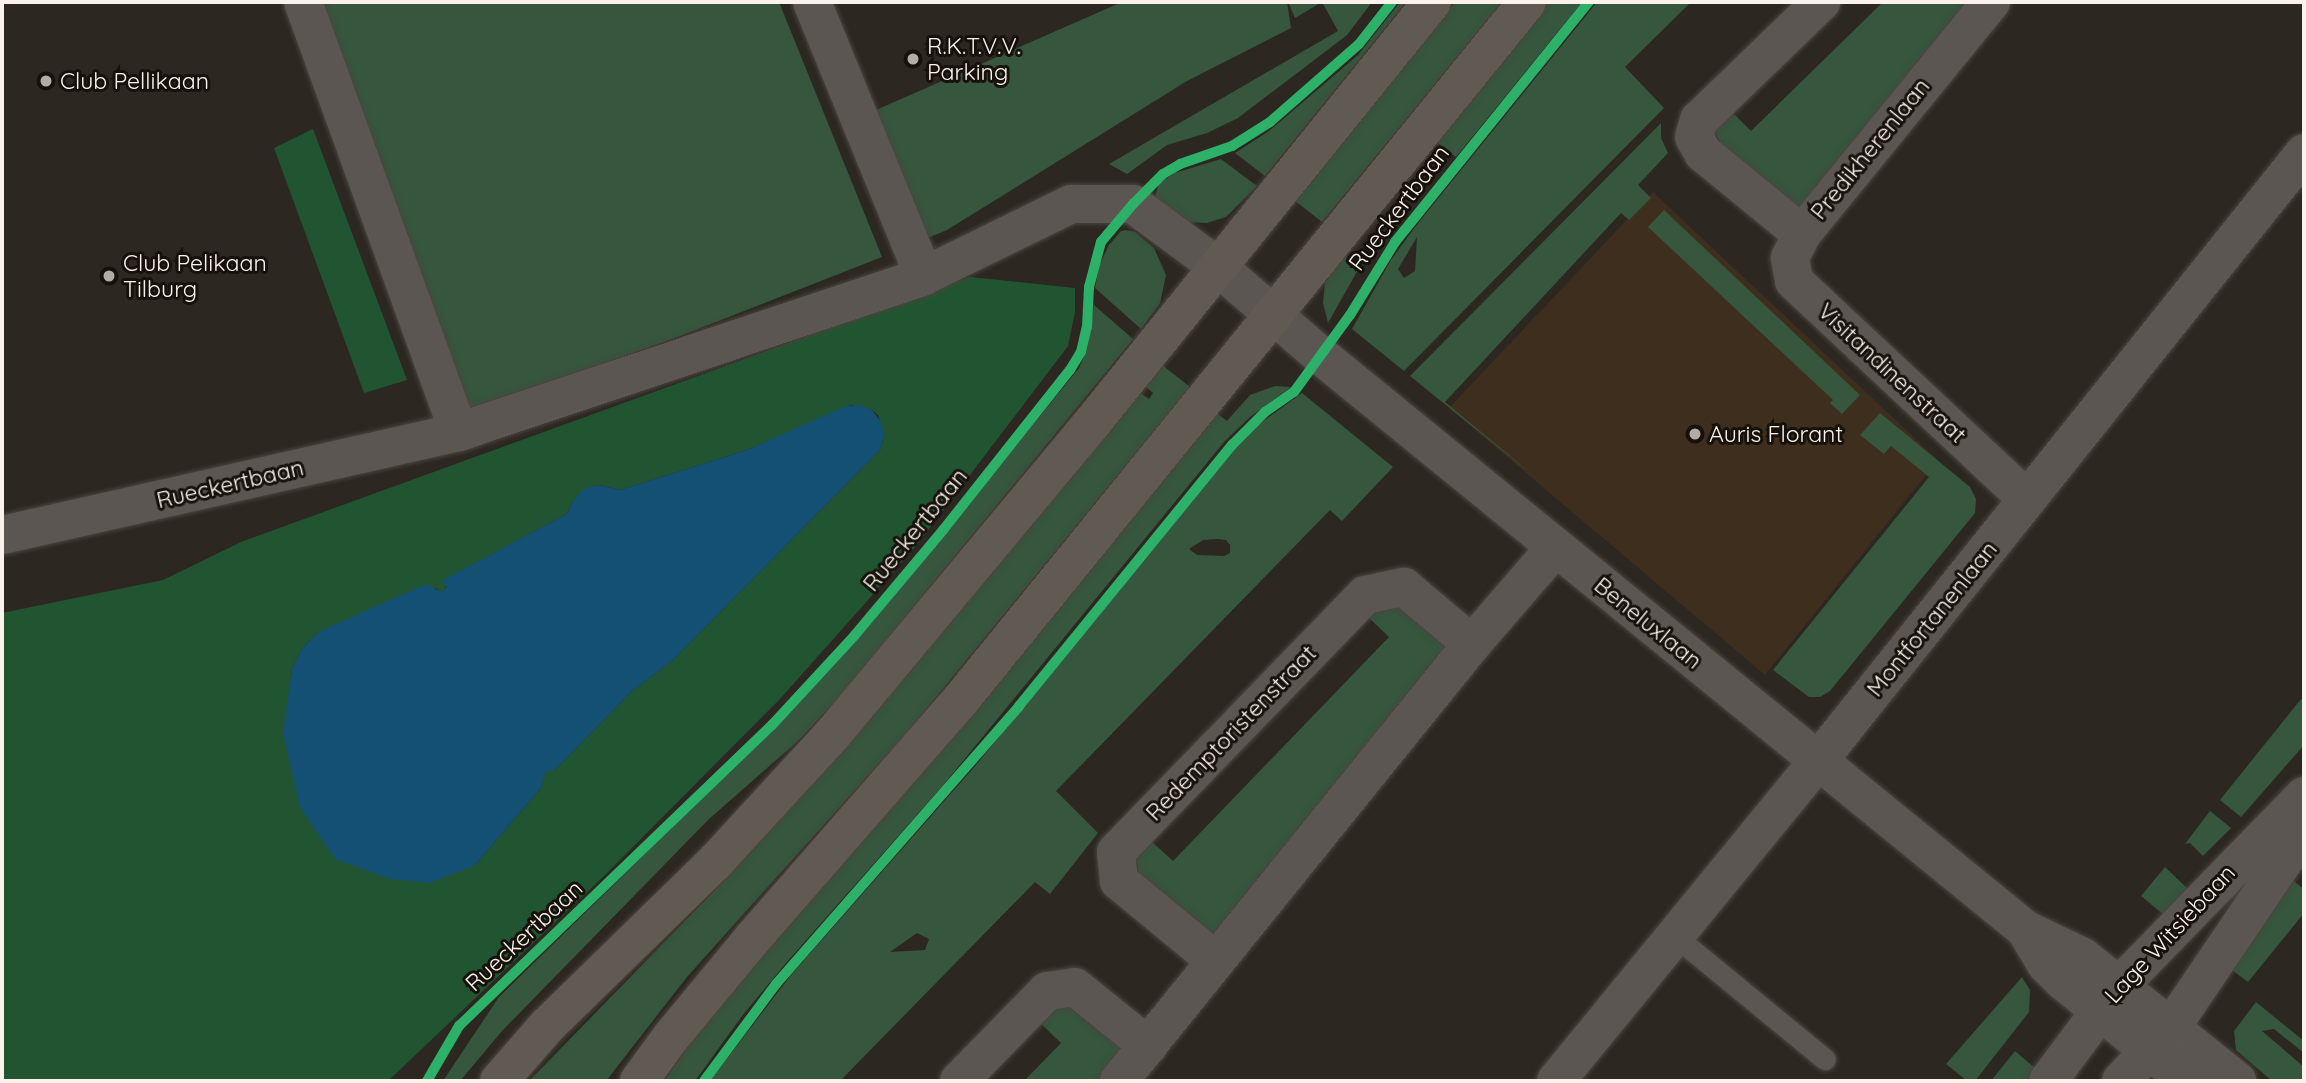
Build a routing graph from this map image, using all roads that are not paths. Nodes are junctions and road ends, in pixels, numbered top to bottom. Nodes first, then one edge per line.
1 (303, 2) edge
2 (812, 2) edge
3 (1432, 2) edge
4 (1527, 2) edge
5 (1821, 2) edge
6 (1991, 2) edge
7 (2304, 153) edge
8 (1801, 234) junction
9 (1218, 267) junction
10 (924, 276) junction
11 (1273, 315) junction
12 (459, 432) junction
13 (2028, 499) junction
14 (2, 535) edge
15 (1555, 548) junction
16 (1472, 644) junction
17 (1818, 761) junction
18 (2304, 796) edge
19 (2304, 831) edge
20 (1673, 938) junction
21 (1216, 961) junction
22 (2109, 998) junction
23 (2161, 1039) junction
24 (1148, 1046) junction
25 (1825, 1059) dead end
26 (499, 1081) edge
27 (639, 1081) edge
28 (959, 1081) edge
29 (1119, 1081) edge
30 (1556, 1081) edge
31 (2048, 1081) edge
32 (2121, 1081) edge
33 (2187, 1081) edge
34 (2237, 1081) edge

1 - 12 street
2 - 10 street
3 - 9 main road
4 - 11 main road, Rueckertbaan
5 - 8 street, Predikherenlaan
6 - 8 street, Predikherenlaan
7 - 13 street, Montfortanenlaan
8 - 13 street, Visitandinenstraat
9 - 10 street, Rueckertbaan
9 - 11 street, Rueckertbaan
9 - 26 main road
10 - 12 street, Rueckertbaan
11 - 15 street, Beneluxlaan
11 - 27 main road, Rueckertbaan
12 - 14 street, Rueckertbaan
13 - 17 street, Montfortanenlaan
15 - 16 street
15 - 17 street, Beneluxlaan
16 - 21 street
16 - 21 street, Redemptoristenstraat
17 - 20 street, Montfortanenlaan
17 - 22 street, Beneluxlaan
18 - 22 street, Lage Witsiebaan
19 - 23 street, Lage Witsiebaan
20 - 25 lane
20 - 30 street, Montfortanenlaan
21 - 24 street
22 - 23 street, Beneluxlaan
22 - 31 street, Lage Witsiebaan
23 - 32 street, Lage Witsiebaan
23 - 33 street, Beneluxlaan
23 - 34 street, Beneluxlaan
24 - 28 street
24 - 29 street

